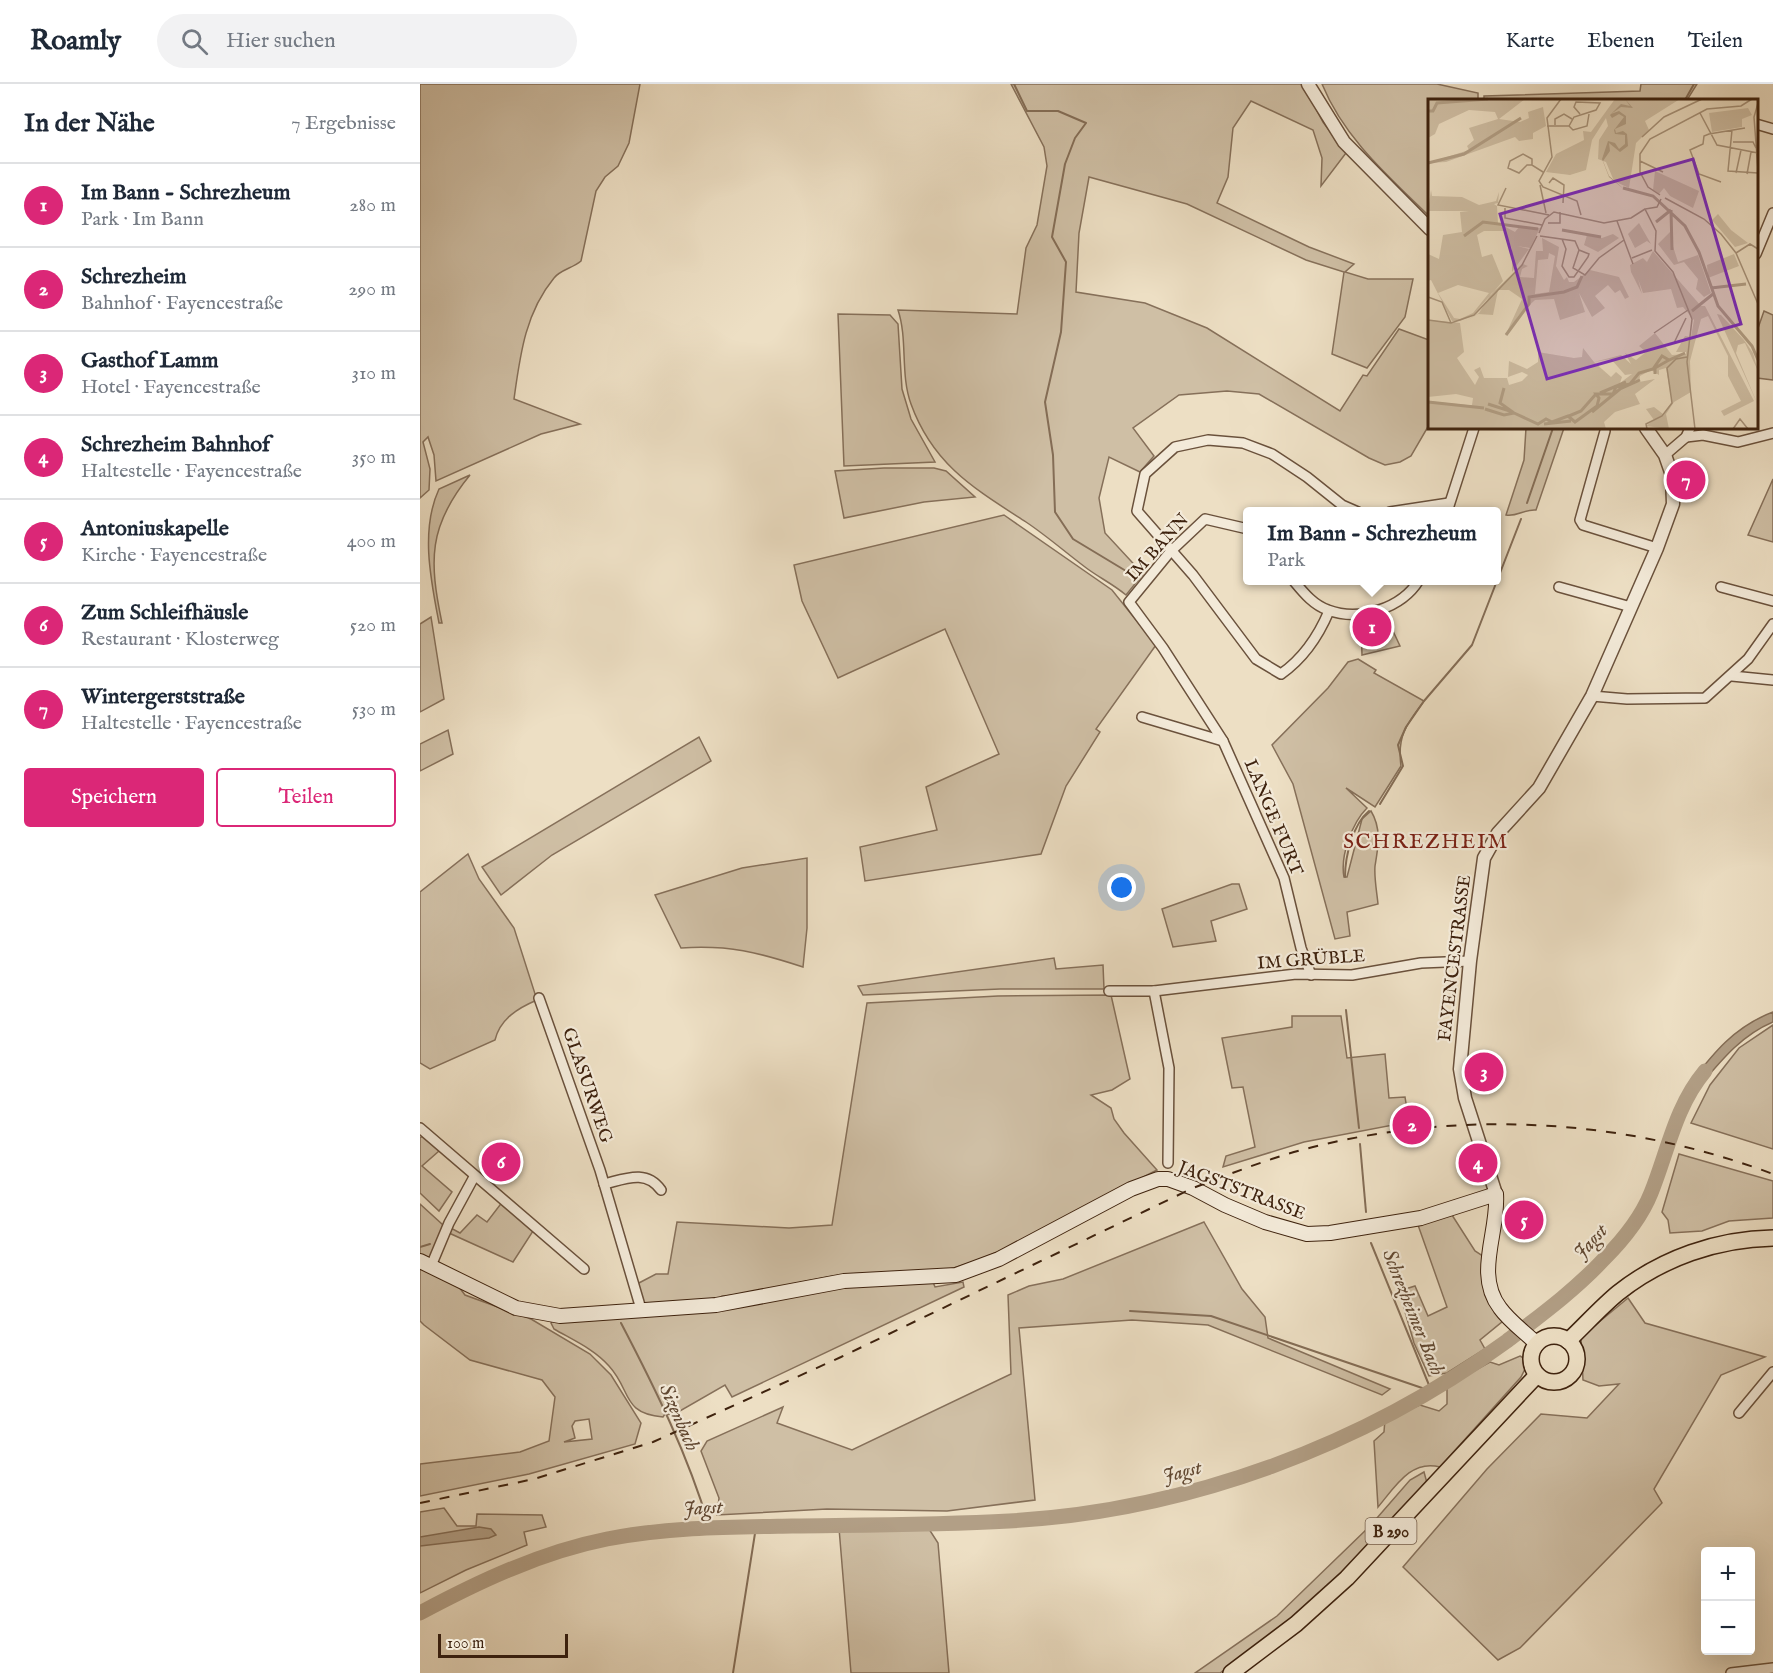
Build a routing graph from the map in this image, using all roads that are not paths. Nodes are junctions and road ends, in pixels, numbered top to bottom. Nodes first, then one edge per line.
1 (1308, 84) edge
2 (1758, 125) edge
3 (1773, 129) edge
4 (1773, 213) edge
5 (1428, 226) edge
6 (1758, 249) edge
7 (1474, 429) edge
8 (1647, 429) edge
9 (1605, 431) dead end
10 (1688, 432) edge
11 (1773, 433) edge
12 (1665, 455) junction
13 (1347, 507) edge
14 (1448, 507) edge
15 (1243, 528) edge
16 (1657, 548) junction
17 (1170, 552) junction
18 (1297, 585) edge
19 (1416, 585) edge
20 (1559, 587) dead end
21 (1721, 587) dead end
22 (1773, 601) edge
23 (1129, 603) joint
24 (1631, 607) junction
25 (1329, 610) junction
26 (1773, 624) edge
27 (1732, 676) junction
28 (1773, 680) edge
29 (1592, 696) junction
30 (1142, 717) dead end
31 (1223, 741) junction
32 (1470, 962) junction
33 (1311, 975) junction
34 (1108, 991) dead end
35 (1154, 991) junction
36 (539, 998) dead end
37 (420, 1128) edge
38 (1168, 1163) dead end
39 (474, 1176) junction
40 (604, 1184) junction
41 (661, 1190) dead end
42 (1496, 1194) junction
43 (1773, 1238) edge
44 (425, 1264) edge
45 (584, 1269) dead end
46 (641, 1309) junction
47 (1533, 1340) junction
48 (1568, 1341) junction
49 (1773, 1372) edge
50 (1537, 1374) junction
51 (1739, 1413) dead end
52 (1773, 1668) edge
53 (1231, 1673) edge
54 (1731, 1673) edge

1 - 5 street
2 - 3 street
4 - 6 street
7 - 14 street
8 - 12 street, FAYENCESTRASSE
9 - 16 street
10 - 11 street
10 - 12 street
12 - 16 street, FAYENCESTRASSE
13 - 17 street
15 - 17 street, IM BANN
16 - 24 street, FAYENCESTRASSE
17 - 23 street, IM BANN
17 - 25 street
18 - 25 street
19 - 25 street
20 - 24 street
21 - 22 street
23 - 31 street, LANGE FURT
24 - 29 street, FAYENCESTRASSE
26 - 27 street
27 - 28 street
27 - 29 street
29 - 32 street, FAYENCESTRASSE
30 - 31 street
31 - 33 street, LANGE FURT
32 - 33 street, IM GRÜBLE
32 - 42 street, FAYENCESTRASSE
33 - 35 street, IM GRÜBLE
34 - 35 street, IM GRÜBLE
35 - 38 street
36 - 40 street, GLASURWEG
37 - 39 street
39 - 44 street
39 - 45 street
40 - 41 street
40 - 46 street, GLASURWEG
42 - 46 main road, JAGSTSTRASSE
42 - 47 main road, FAYENCESTRASSE
43 - 48 main road
44 - 46 main road, JAGSTSTRASSE
47 - 48 main road
47 - 50 main road
48 - 50 main road
49 - 51 street
50 - 53 main road, B 290
52 - 54 street

